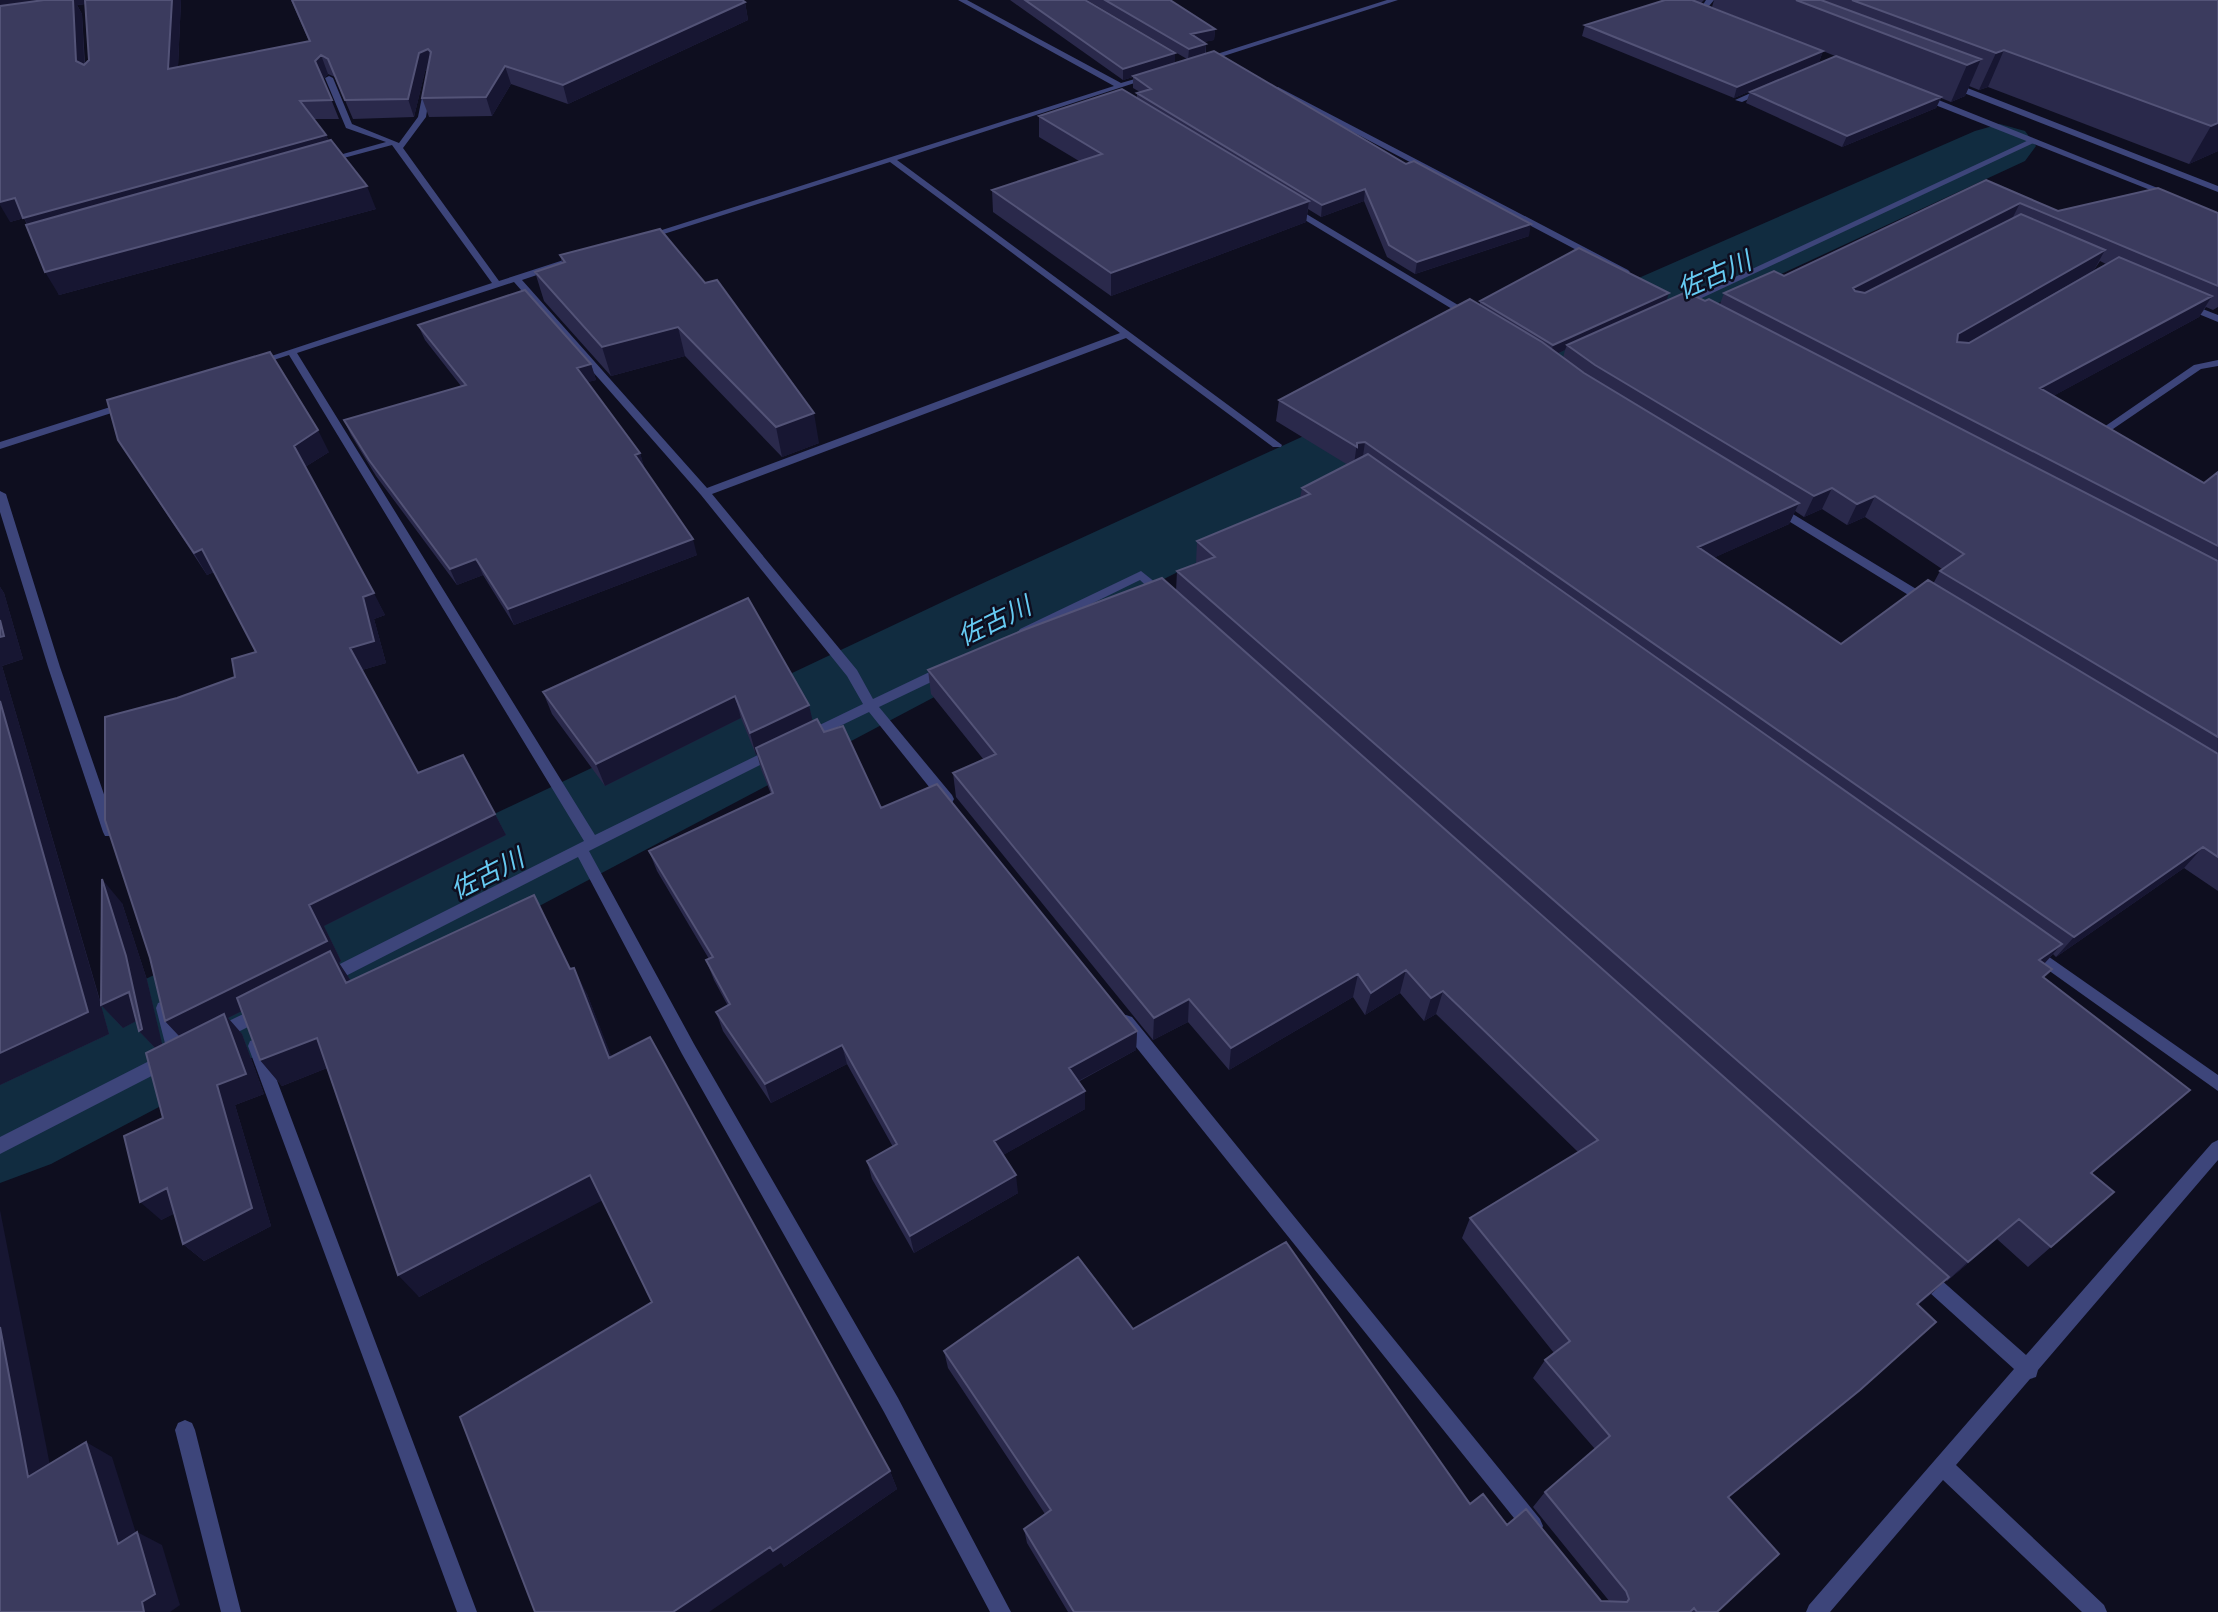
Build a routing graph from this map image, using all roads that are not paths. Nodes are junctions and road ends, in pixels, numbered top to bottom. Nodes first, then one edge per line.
1 (962, 0) edge
2 (1394, 0) edge
3 (1710, 0) edge
4 (1689, 5) edge
5 (1702, 9) junction
6 (1714, 13) edge
7 (1214, 56) junction
8 (1196, 62) edge
9 (1226, 62) edge
10 (432, 72) edge
11 (1164, 72) edge
12 (329, 78) edge
13 (1934, 78) edge
14 (1263, 81) edge
15 (1119, 86) junction
16 (1775, 86) edge
17 (1103, 91) junction
18 (1909, 91) edge
19 (1115, 99) edge
20 (1739, 100) edge
21 (2034, 141) junction
22 (396, 145) junction
23 (891, 159) junction
24 (314, 165) edge
25 (2218, 189) edge
26 (2181, 199) edge
27 (1287, 206) edge
28 (632, 241) edge
29 (593, 253) edge
30 (516, 278) junction
31 (1637, 278) edge
32 (497, 284) junction
33 (2181, 303) edge
34 (1696, 310) edge
35 (2218, 319) edge
36 (1483, 324) edge
37 (1127, 334) junction
38 (291, 351) junction
39 (2218, 363) edge
40 (238, 368) edge
41 (132, 403) edge
42 (2109, 427) edge
43 (1277, 445) dead end
44 (0, 446) edge
45 (705, 493) junction
46 (0, 494) edge
47 (1771, 505) edge
48 (1171, 603) edge
49 (1936, 606) edge
50 (1006, 640) edge
51 (957, 664) edge
52 (868, 700) junction
53 (958, 814) edge
54 (587, 842) junction
55 (116, 851) edge
56 (2015, 938) edge
57 (309, 988) edge
58 (160, 990) edge
59 (271, 1007) edge
60 (1115, 1008) edge
61 (247, 1019) junction
62 (184, 1048) junction
63 (2218, 1084) edge
64 (0, 1146) edge
65 (2218, 1148) edge
66 (1915, 1268) edge
67 (2029, 1370) junction
68 (185, 1430) dead end
69 (1943, 1467) junction
70 (1542, 1536) edge
71 (231, 1612) edge
72 (467, 1612) edge
73 (1001, 1612) edge
74 (1816, 1612) edge
75 (2097, 1612) edge

1 - 15 street
2 - 7 street
3 - 5 street
4 - 5 street
5 - 6 street
7 - 8 street
7 - 9 street
10 - 22 street
11 - 15 street
12 - 22 street
13 - 25 street
14 - 31 street
15 - 17 street
16 - 20 street
17 - 19 street
17 - 23 street
18 - 21 street
21 - 26 street
21 - 34 street
22 - 24 street
22 - 32 street
23 - 28 street
23 - 37 street
27 - 36 street
29 - 30 street
30 - 32 street
30 - 45 street
32 - 38 street
33 - 35 street
37 - 43 street
37 - 45 street
38 - 40 street
38 - 54 street
39 - 42 street
41 - 44 street
45 - 52 street
46 - 55 street
47 - 49 street
48 - 50 street
51 - 52 street
52 - 53 street
52 - 54 street
54 - 57 street
54 - 73 street
56 - 63 street
58 - 62 street
59 - 61 street
60 - 70 street
61 - 62 street
61 - 72 street
62 - 64 street
65 - 67 street
66 - 67 street
67 - 69 street
68 - 71 street
69 - 74 street
69 - 75 street

